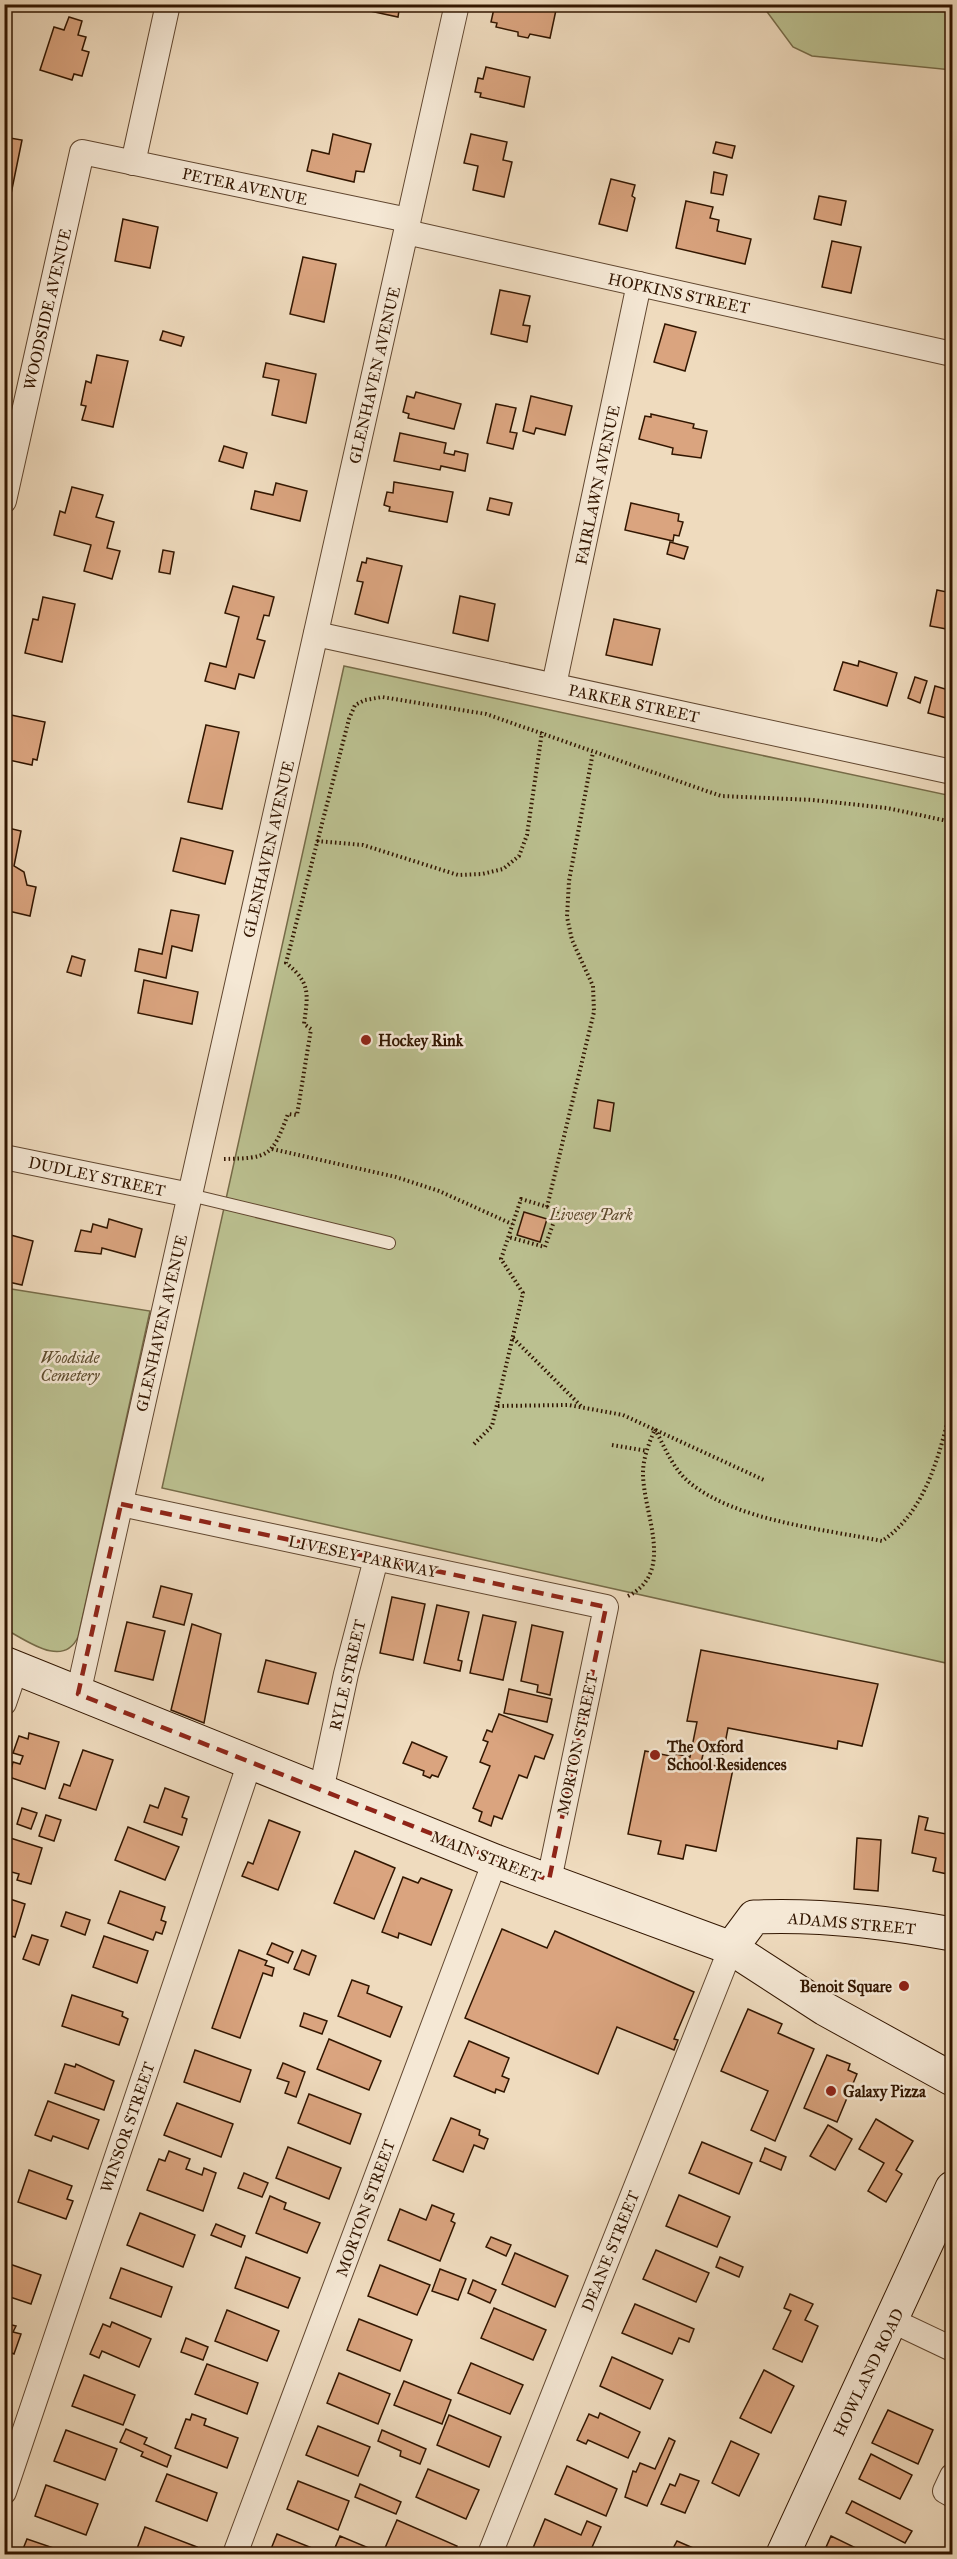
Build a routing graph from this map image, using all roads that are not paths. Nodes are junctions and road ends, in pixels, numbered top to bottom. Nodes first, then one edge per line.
1 (168, 4) edge
2 (457, 4) edge
3 (82, 152) joint
4 (133, 163) junction
5 (407, 226) junction
6 (639, 284) junction
7 (952, 354) edge
8 (4, 501) edge
9 (316, 634) junction
10 (554, 685) junction
11 (952, 772) edge
12 (4, 1157) edge
13 (192, 1186) junction
14 (389, 1243) dead end
15 (121, 1504) junction
16 (376, 1559) junction
17 (606, 1607) joint
18 (10, 1666) edge
19 (78, 1694) junction
20 (4, 1702) edge
21 (250, 1762) junction
22 (321, 1791) junction
23 (495, 1861) junction
24 (549, 1880) junction
25 (952, 1934) edge
26 (731, 1948) junction
27 (952, 2079) edge
28 (952, 2188) edge
29 (893, 2321) junction
30 (951, 2345) edge
31 (952, 2476) edge
32 (4, 2492) edge
33 (952, 2494) edge
34 (235, 2554) edge
35 (490, 2554) edge
36 (783, 2554) edge

1 - 4 street
2 - 5 street, GLENHAVEN AVENUE
3 - 4 street, PETER AVENUE
3 - 8 street, WOODSIDE AVENUE
4 - 5 street, PETER AVENUE
5 - 6 street, HOPKINS STREET
5 - 9 street, GLENHAVEN AVENUE
6 - 7 street, HOPKINS STREET
6 - 10 street, FAIRLAWN AVENUE
9 - 10 street, PARKER STREET
9 - 13 street, GLENHAVEN AVENUE
10 - 11 street, PARKER STREET
12 - 13 street, DUDLEY STREET
13 - 14 lane
13 - 15 street, GLENHAVEN AVENUE
15 - 16 street, LIVESEY PARKWAY
15 - 19 street, GLENHAVEN AVENUE
16 - 17 street, LIVESEY PARKWAY
16 - 22 street, RYLE STREET
17 - 24 street, MORTON STREET
18 - 19 main road, MAIN STREET
18 - 20 street
19 - 21 main road, MAIN STREET
21 - 22 main road, MAIN STREET
21 - 32 street, WINSOR STREET
22 - 23 main road, MAIN STREET
23 - 24 main road, MAIN STREET
23 - 34 street, MORTON STREET
24 - 26 main road, MAIN STREET
25 - 26 main road, ADAMS STREET
26 - 27 main road, MAIN STREET
26 - 35 street, DEANE STREET
28 - 29 main road, HOWLAND ROAD
29 - 30 street
29 - 36 main road, HOWLAND ROAD
31 - 33 street

